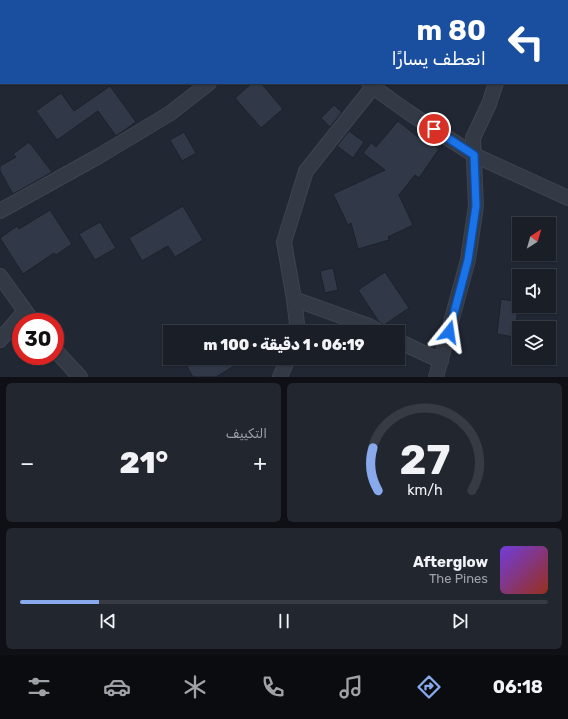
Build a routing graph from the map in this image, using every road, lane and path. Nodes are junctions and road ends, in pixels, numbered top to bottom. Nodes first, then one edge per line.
1 (209, 84) edge
2 (496, 84) edge
3 (371, 85) edge
4 (474, 155) junction
5 (568, 198) edge
6 (0, 211) edge
7 (0, 276) edge
8 (294, 299) junction
9 (26, 313) edge
10 (297, 325) edge
11 (362, 325) edge
12 (12, 330) edge
13 (0, 340) edge
14 (405, 344) edge
15 (64, 360) edge
16 (441, 361) junction
17 (285, 365) edge
18 (80, 377) edge
19 (280, 377) edge
20 (436, 377) edge

1 - 6 street
2 - 4 street
3 - 4 street
3 - 8 street
4 - 5 street
4 - 16 street
7 - 9 street
8 - 10 street
8 - 11 street
12 - 13 street
14 - 16 street
15 - 18 street
16 - 20 street
17 - 19 street

